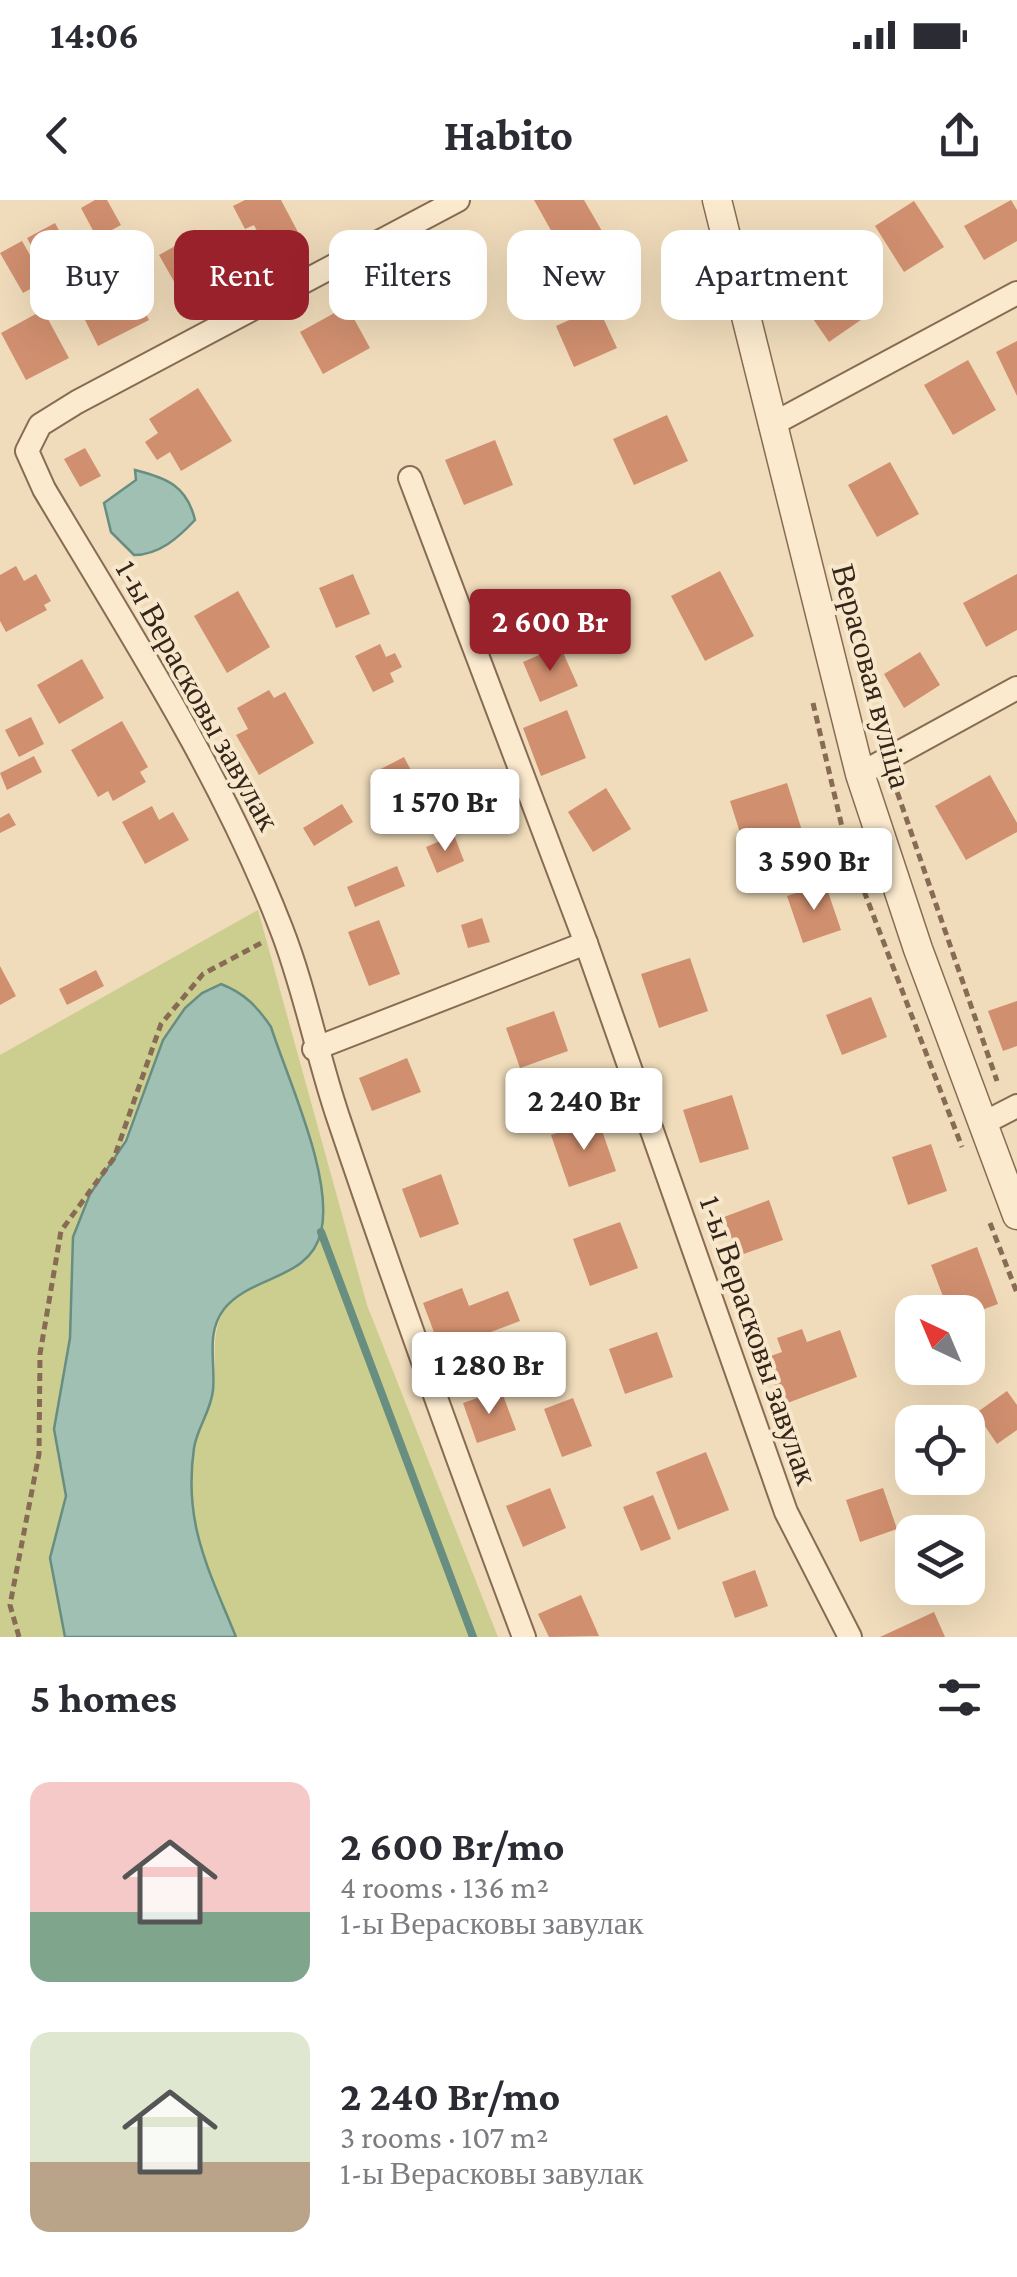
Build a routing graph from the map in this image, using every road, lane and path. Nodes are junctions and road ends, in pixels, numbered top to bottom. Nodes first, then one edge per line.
1 (458, 200) edge
2 (717, 200) edge
3 (1017, 293) edge
4 (771, 426) junction
5 (410, 478) dead end
6 (1017, 688) edge
7 (886, 760) junction
8 (860, 774) junction
9 (282, 932) junction
10 (586, 943) junction
11 (314, 1048) junction
12 (1012, 1108) edge
13 (982, 1124) junction
14 (1017, 1215) edge
15 (19, 1637) edge
16 (524, 1637) edge
17 (850, 1637) edge

1 - 9 street, 1-ы Верасковы завулак
2 - 4 street, Верасовая вуліца
3 - 4 street
4 - 8 street, Верасовая вуліца
5 - 10 street, 1-ы Верасковы завулак
6 - 7 street
7 - 8 street
7 - 12 path
8 - 13 street, Верасовая вуліца
9 - 11 street, 1-ы Верасковы завулак
9 - 15 path
10 - 11 street
10 - 17 street, 1-ы Верасковы завулак
11 - 16 street, 1-ы Верасковы завулак
12 - 13 street
13 - 14 street, Верасовая вуліца

